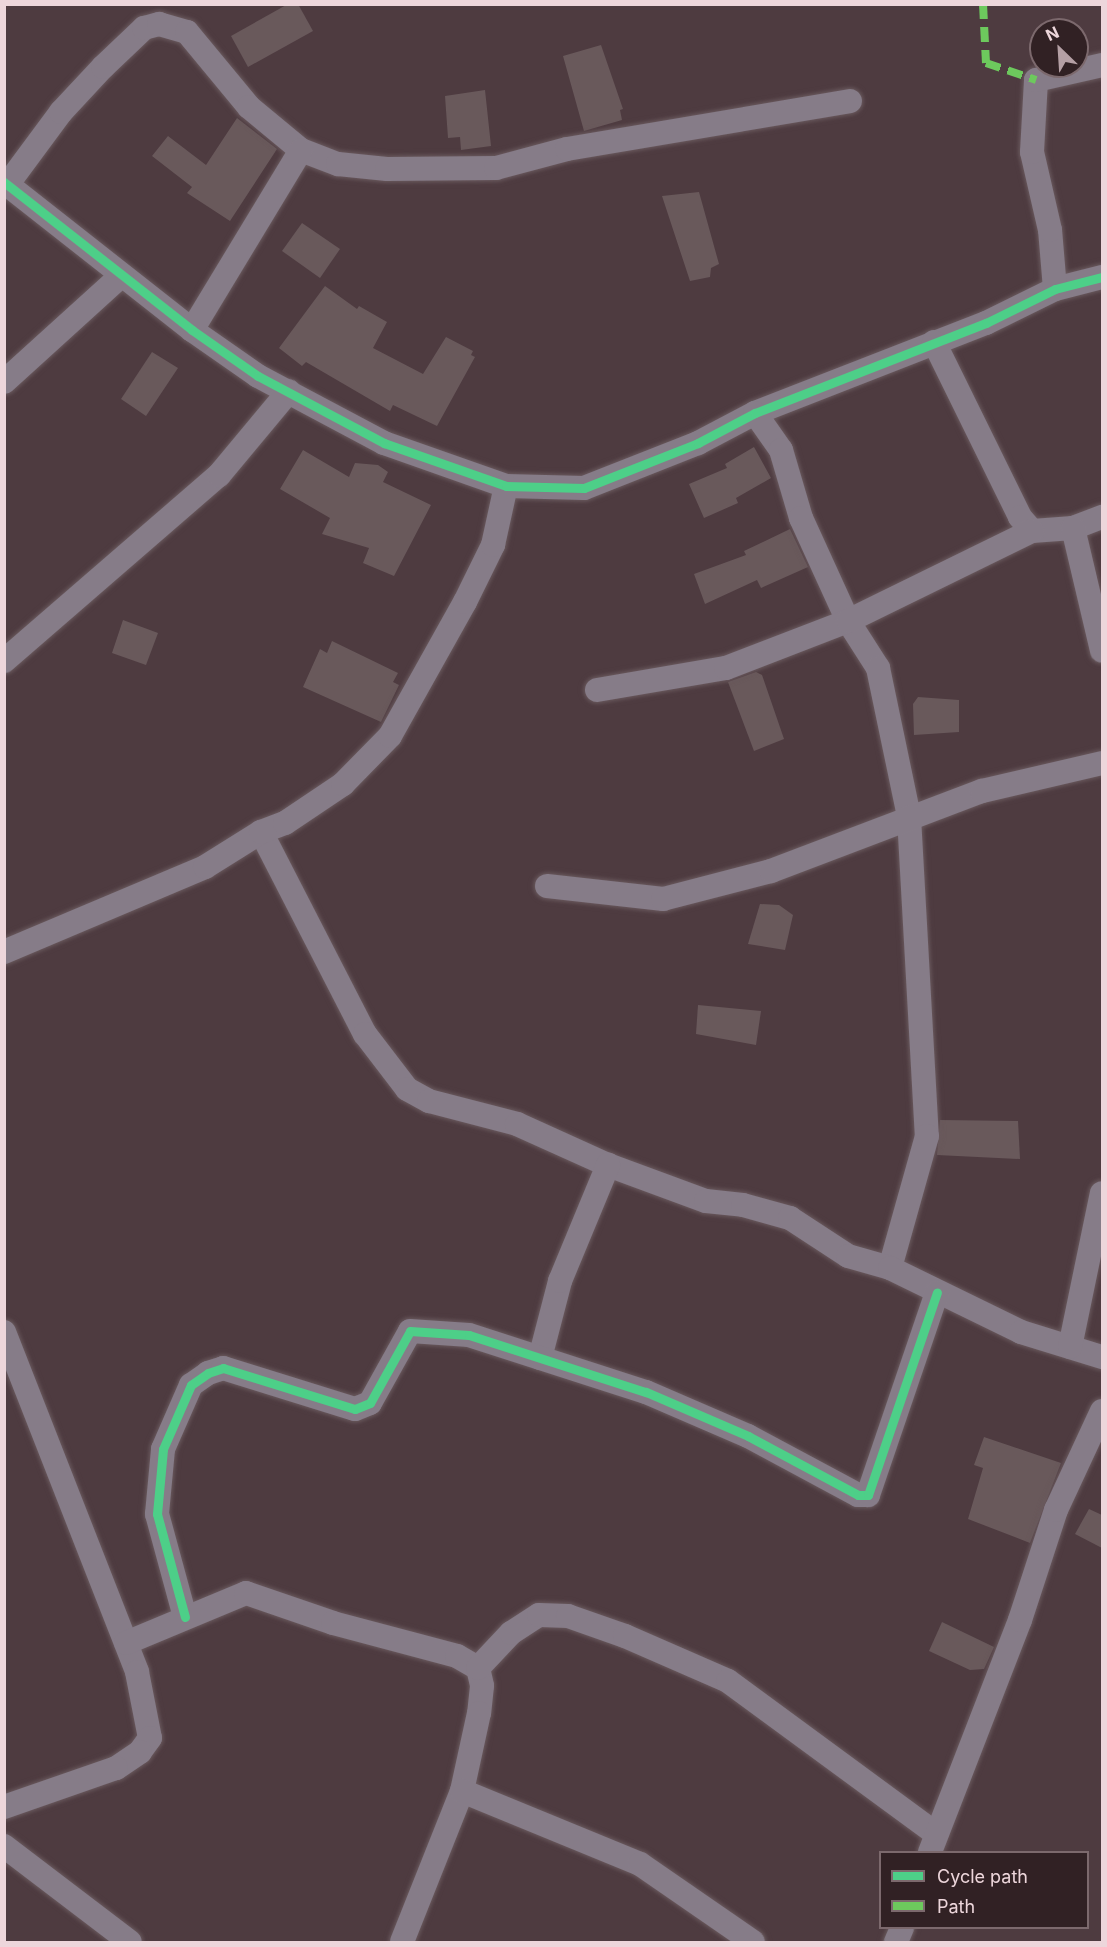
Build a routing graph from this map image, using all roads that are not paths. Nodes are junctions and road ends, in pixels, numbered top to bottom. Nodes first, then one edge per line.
1 (1102, 65) edge
2 (850, 101) dead end
3 (301, 150) junction
4 (6, 183) edge
5 (122, 275) junction
6 (1102, 277) edge
7 (1055, 289) junction
8 (192, 330) junction
9 (934, 342) junction
10 (4, 382) edge
11 (290, 392) junction
12 (755, 413) junction
13 (506, 486) junction
14 (1102, 517) edge
15 (1073, 528) junction
16 (1032, 531) junction
17 (848, 621) junction
18 (1102, 651) edge
19 (4, 661) edge
20 (597, 690) dead end
21 (1102, 763) edge
22 (909, 817) junction
23 (261, 832) junction
24 (547, 886) dead end
25 (4, 952) edge
26 (608, 1165) junction
27 (1102, 1193) edge
28 (891, 1268) junction
29 (937, 1292) junction
30 (4, 1332) edge
31 (1070, 1347) junction
32 (1102, 1357) edge
33 (540, 1358) junction
34 (1102, 1411) edge
35 (185, 1617) junction
36 (126, 1643) junction
37 (478, 1668) junction
38 (462, 1791) junction
39 (4, 1807) edge
40 (932, 1843) edge
41 (4, 1846) edge
42 (130, 1942) edge
43 (402, 1942) edge
44 (753, 1942) edge

1 - 7 street
2 - 3 street
3 - 4 street
3 - 8 street
4 - 5 street
5 - 8 street
5 - 10 street
6 - 7 street
7 - 9 street
8 - 11 street
9 - 12 street
9 - 16 street
11 - 13 street
11 - 19 street
12 - 13 street
12 - 17 street
13 - 23 street
14 - 15 street
15 - 16 street
15 - 18 street
16 - 17 street
17 - 20 street
17 - 22 street
21 - 22 street
22 - 24 street
22 - 28 street
23 - 25 street
23 - 26 street
26 - 28 street
26 - 33 street
27 - 31 street
28 - 29 street
29 - 31 street
29 - 33 street
30 - 36 street
31 - 32 street
33 - 35 street
34 - 40 street
35 - 36 street
35 - 37 street
36 - 39 street
37 - 38 street
37 - 40 street
38 - 43 street
38 - 44 street
41 - 42 street

